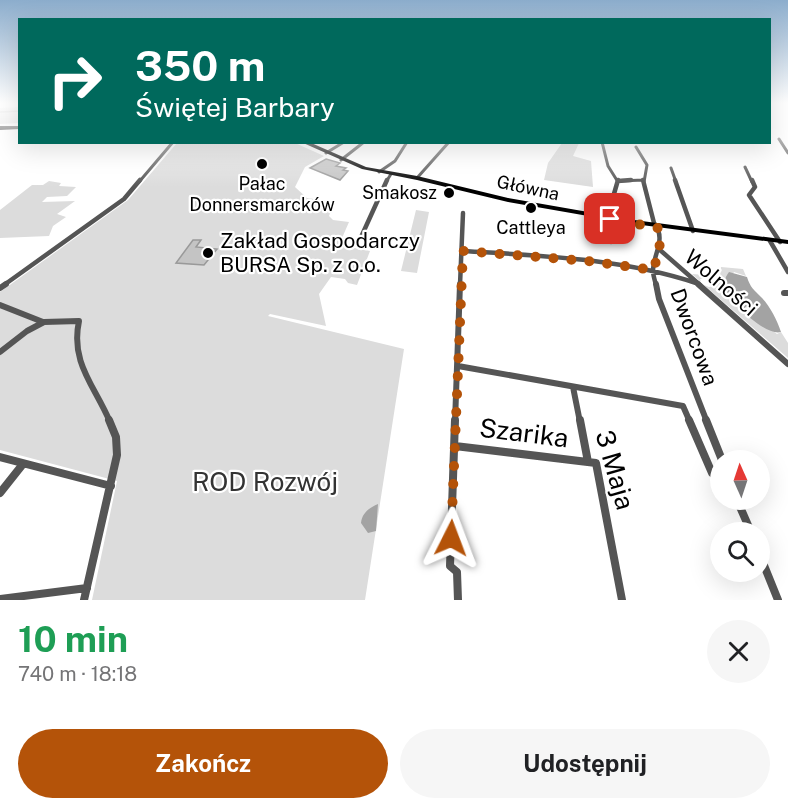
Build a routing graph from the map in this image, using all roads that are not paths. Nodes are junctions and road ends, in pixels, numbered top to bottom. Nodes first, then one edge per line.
1 (779, 139) dead end
2 (171, 144) edge
3 (307, 144) edge
4 (341, 144) edge
5 (361, 144) edge
6 (406, 144) edge
7 (447, 144) edge
8 (603, 144) edge
9 (636, 147) dead end
10 (326, 153) junction
11 (788, 153) edge
12 (341, 160) junction
13 (745, 167) dead end
14 (671, 168) dead end
15 (379, 172) junction
16 (391, 174) junction
17 (417, 178) junction
18 (644, 180) junction
19 (618, 181) junction
20 (464, 213) dead end
21 (608, 218) junction
22 (656, 226) junction
23 (693, 231) junction
24 (362, 235) dead end
25 (770, 241) junction
26 (611, 242) dead end
27 (784, 242) edge
28 (660, 250) junction
29 (463, 251) junction
30 (653, 270) junction
31 (788, 272) edge
32 (696, 283) junction
33 (0, 288) edge
34 (0, 305) edge
35 (44, 322) junction
36 (0, 352) edge
37 (788, 364) edge
38 (458, 366) junction
39 (573, 387) junction
40 (455, 446) junction
41 (718, 450) edge
42 (0, 457) edge
43 (588, 462) junction
44 (23, 464) junction
45 (710, 468) edge
46 (111, 486) junction
47 (0, 493) edge
48 (770, 580) edge
49 (87, 588) junction
50 (0, 599) edge
51 (84, 600) edge
52 (458, 600) edge
53 (463, 600) edge
54 (622, 600) edge
55 (778, 600) edge

1 - 11 street
2 - 33 street
3 - 10 main road, Główna
4 - 10 street
5 - 12 street
6 - 15 street
7 - 17 street
8 - 19 street
9 - 18 street, Dworcowa
10 - 12 main road, Główna
12 - 15 main road, Główna
13 - 27 street
14 - 23 street
15 - 16 main road, Główna
16 - 17 main road, Główna
16 - 24 street
17 - 21 main road, Główna
18 - 19 street
18 - 22 street, Dworcowa
19 - 21 street
20 - 29 street
21 - 22 main road, Główna
21 - 26 street
22 - 23 main road, Główna
22 - 28 street, Dworcowa
23 - 25 main road, Główna
25 - 27 main road, Główna
25 - 31 street
28 - 30 street, Dworcowa
28 - 32 street, Wolności
29 - 30 street
29 - 38 street
30 - 32 street
30 - 41 street, Dworcowa
32 - 37 street, Wolności
34 - 35 street
35 - 36 street
35 - 46 street
38 - 39 street
38 - 40 street
39 - 43 street, 3 Maja
39 - 45 street
40 - 43 street, Szarika
40 - 52 street
42 - 44 street
43 - 54 street, 3 Maja
44 - 46 street
44 - 47 street
46 - 49 street
48 - 55 street
49 - 50 street
49 - 51 street
52 - 53 street

